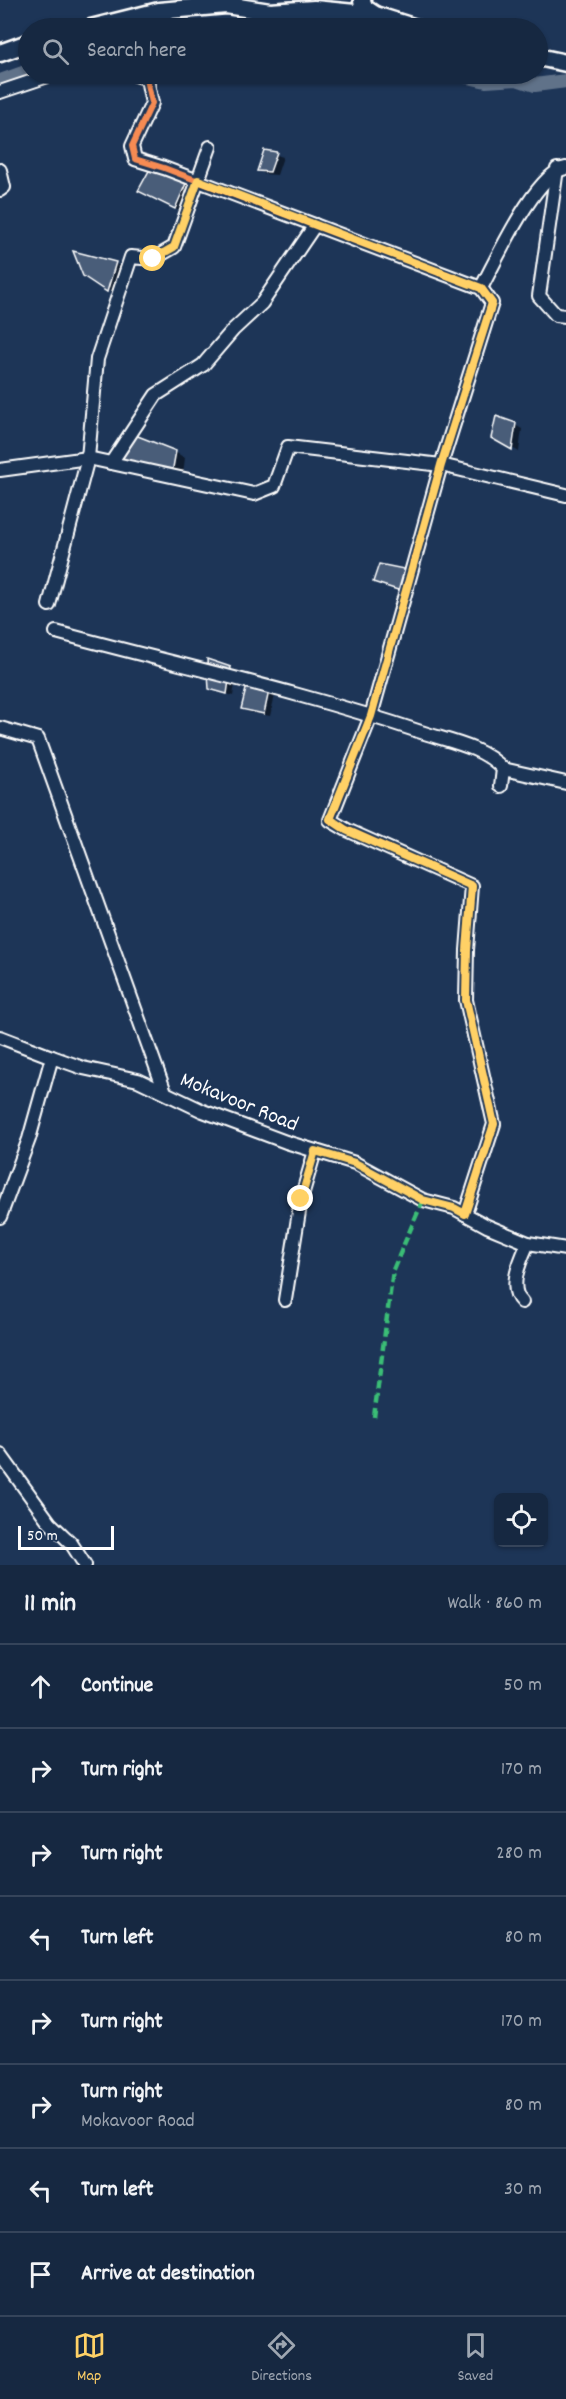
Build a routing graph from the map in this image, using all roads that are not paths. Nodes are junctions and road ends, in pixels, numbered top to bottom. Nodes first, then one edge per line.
1 (362, 0) edge
2 (375, 15) junction
3 (131, 18) edge
4 (384, 18) edge
5 (18, 47) edge
6 (0, 53) edge
7 (548, 59) edge
8 (566, 63) edge
9 (24, 84) edge
10 (148, 84) edge
11 (0, 92) edge
12 (210, 147) dead end
13 (562, 169) edge
14 (0, 170) edge
15 (198, 180) junction
16 (0, 190) edge
17 (315, 225) junction
18 (481, 288) junction
19 (566, 316) edge
20 (88, 458) junction
21 (111, 463) junction
22 (441, 465) junction
23 (0, 470) edge
24 (566, 495) edge
25 (49, 605) dead end
26 (56, 632) dead end
27 (371, 716) junction
28 (0, 728) edge
29 (503, 770) junction
30 (566, 783) edge
31 (501, 786) dead end
32 (0, 1037) edge
33 (52, 1057) junction
34 (165, 1092) junction
35 (315, 1151) junction
36 (465, 1214) junction
37 (0, 1217) edge
38 (528, 1243) junction
39 (566, 1249) edge
40 (285, 1300) dead end
41 (522, 1302) dead end
42 (0, 1454) edge
43 (85, 1565) edge

1 - 2 main road
2 - 3 main road
2 - 4 main road
5 - 6 main road
7 - 8 main road
9 - 11 street
10 - 15 street
12 - 15 street
13 - 18 street
13 - 19 street
14 - 16 street
15 - 17 street
15 - 20 street
17 - 18 street
17 - 21 street
18 - 22 street
20 - 21 street
20 - 23 street
20 - 25 street
21 - 22 street
22 - 24 street
22 - 27 street
26 - 27 street
27 - 29 street
27 - 36 street
28 - 34 street
29 - 30 street
29 - 31 street
32 - 33 street, Mokavoor Road
33 - 34 street, Mokavoor Road
33 - 37 street
34 - 35 street, Mokavoor Road
35 - 36 street, Mokavoor Road
35 - 40 street
36 - 38 street, Mokavoor Road
38 - 39 street, Mokavoor Road
38 - 41 street
42 - 43 street

